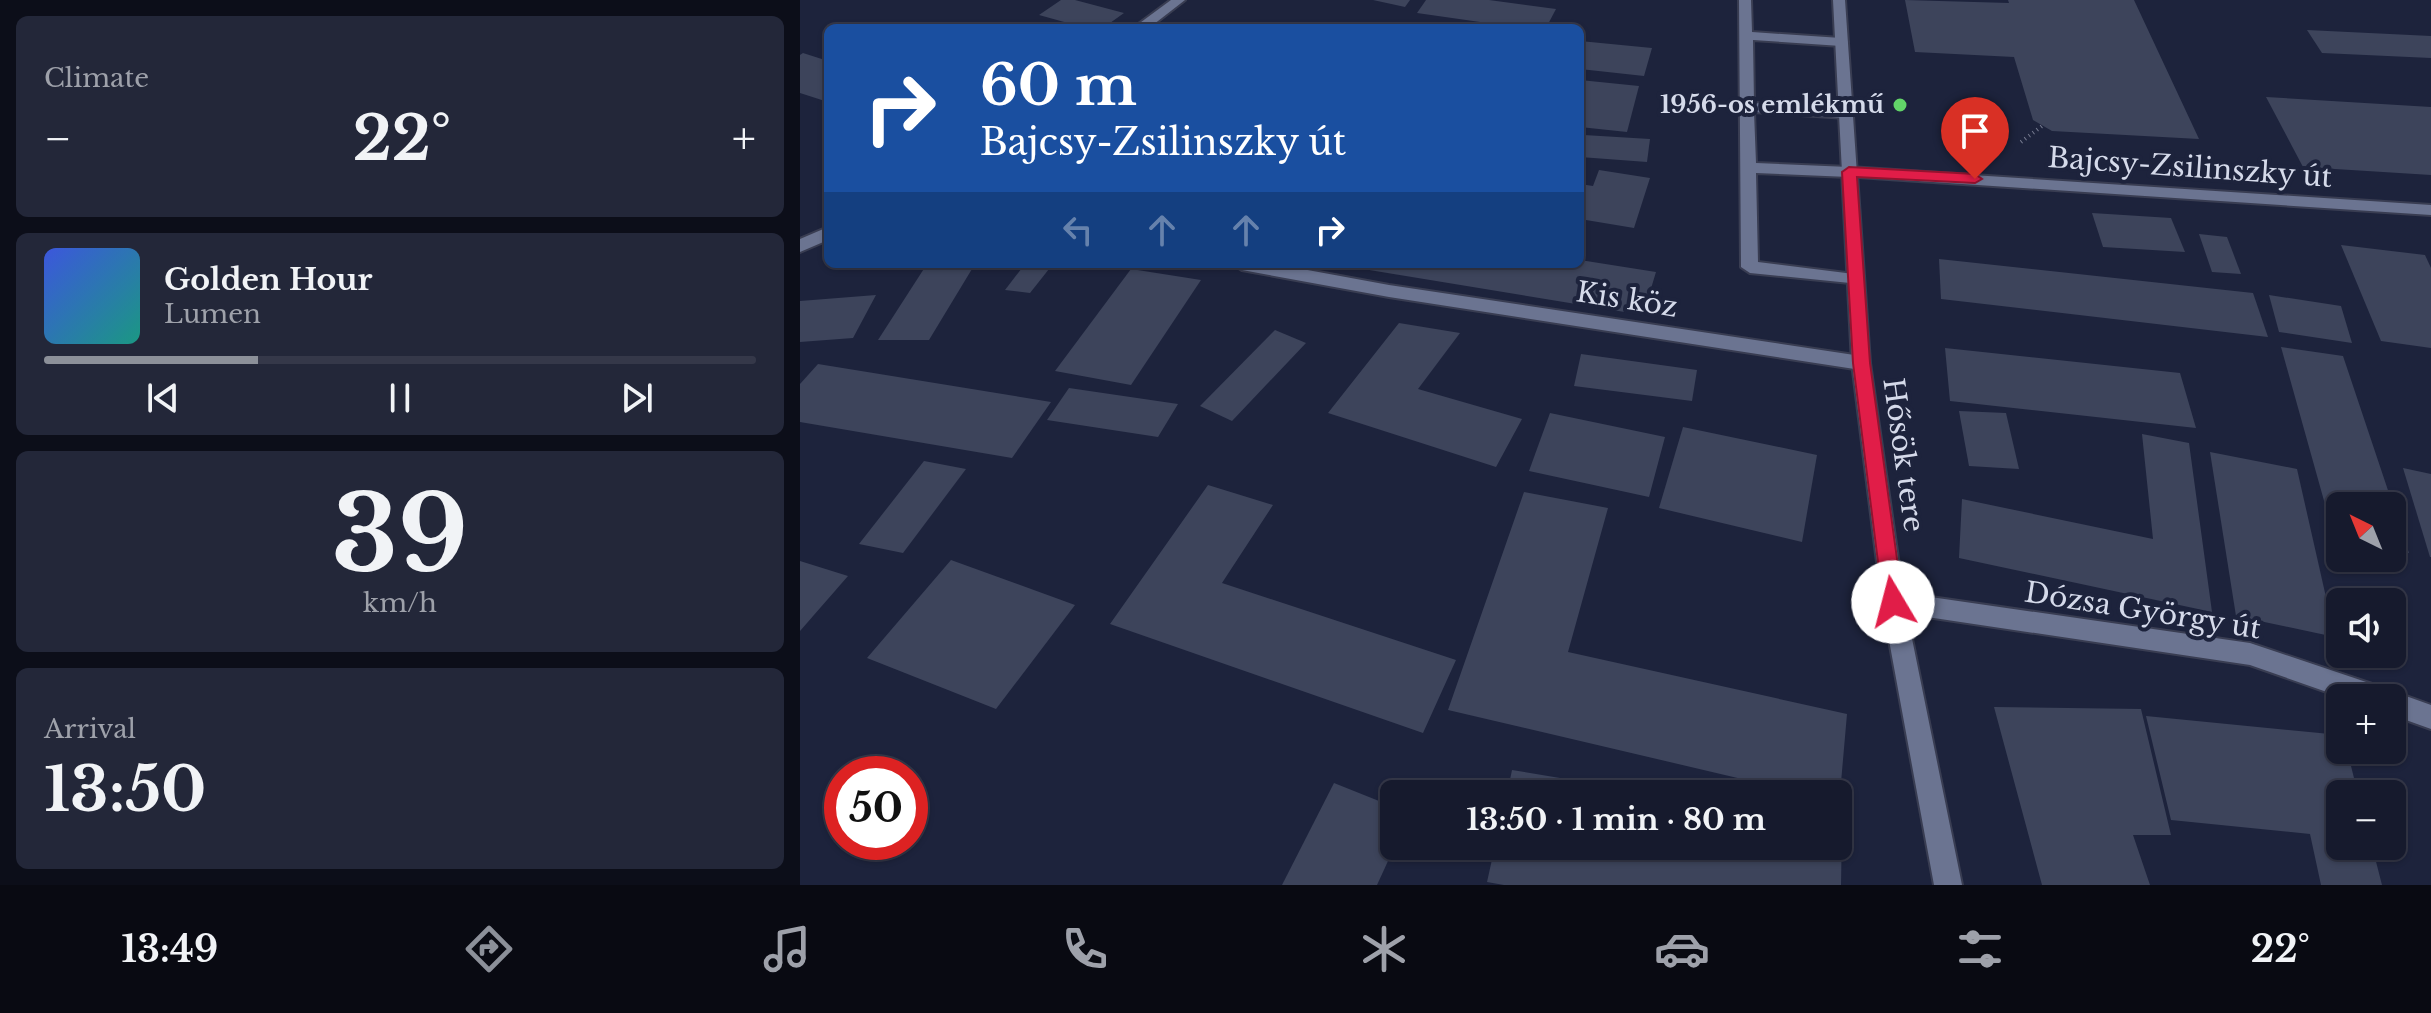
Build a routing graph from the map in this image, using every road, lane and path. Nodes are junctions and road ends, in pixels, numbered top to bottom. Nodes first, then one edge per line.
1 (1179, 0) edge
2 (1745, 0) edge
3 (1839, 0) edge
4 (1146, 24) edge
5 (1746, 36) junction
6 (1841, 42) junction
7 (1748, 107) junction
8 (1846, 114) junction
9 (1750, 168) junction
10 (1849, 172) junction
11 (2431, 210) edge
12 (824, 235) edge
13 (800, 246) edge
14 (1264, 268) edge
15 (1854, 280) junction
16 (1861, 363) junction
17 (1893, 602) junction
18 (2337, 684) edge
19 (2406, 708) edge
20 (2431, 717) edge
21 (1948, 885) edge

1 - 4 main road
2 - 5 main road
3 - 6 main road, Hősök tere
5 - 6 main road
5 - 7 main road
6 - 8 main road, Hősök tere
7 - 8 main road
7 - 9 main road
8 - 10 main road, Hősök tere
9 - 10 main road, Bajcsy-Zsilinszky út
9 - 15 main road
10 - 11 main road, Bajcsy-Zsilinszky út
10 - 15 main road, Hősök tere
12 - 13 main road
14 - 16 main road, Kis köz
15 - 16 main road, Hősök tere
16 - 17 main road, Hősök tere
17 - 18 main road, Dózsa György út
17 - 21 main road, Hősök tere
19 - 20 main road

